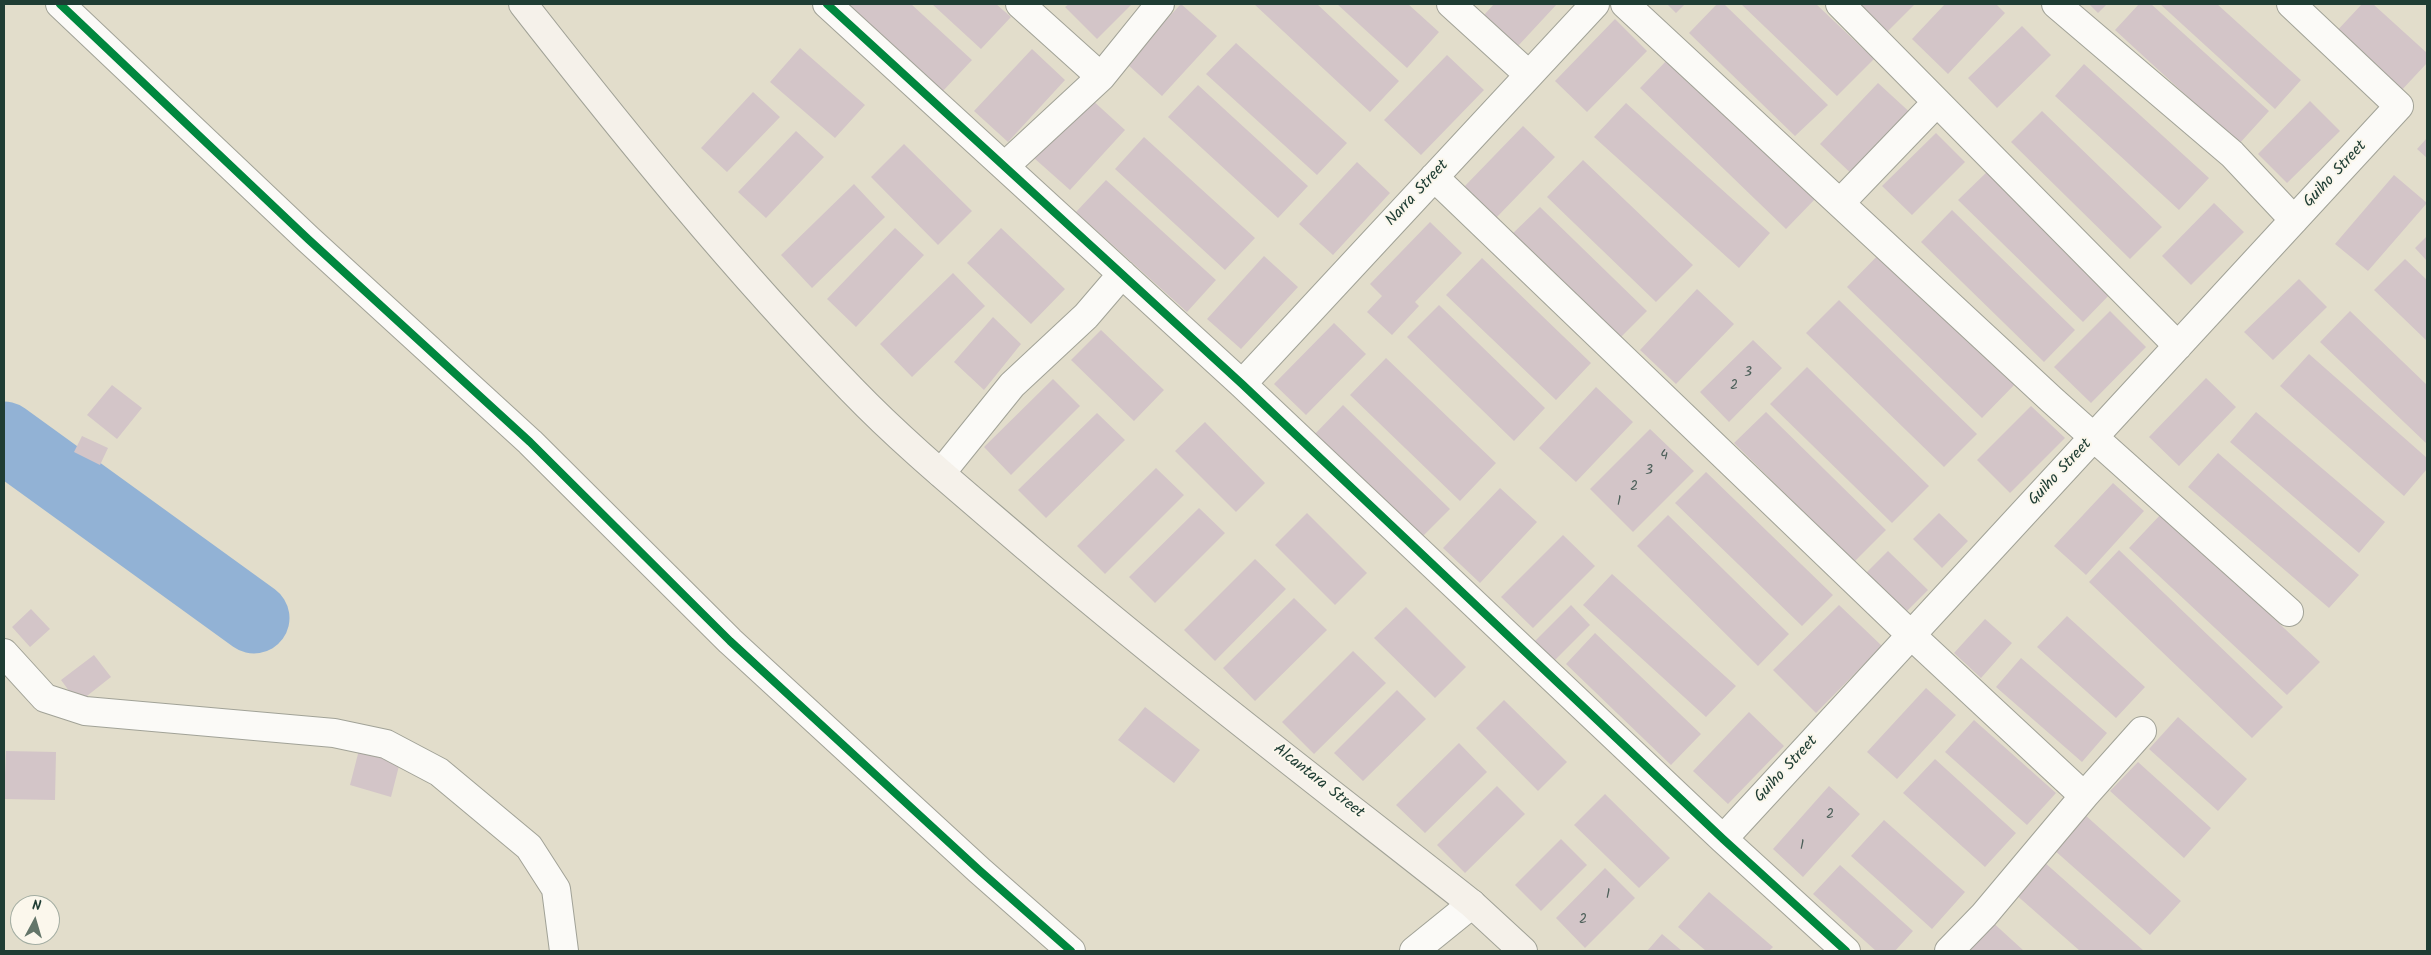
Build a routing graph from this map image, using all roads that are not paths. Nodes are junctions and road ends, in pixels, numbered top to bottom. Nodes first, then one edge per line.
1 (60, 4) edge
2 (523, 4) edge
3 (827, 4) edge
4 (1020, 4) edge
5 (1160, 4) edge
6 (1451, 4) edge
7 (1595, 4) edge
8 (1625, 4) edge
9 (1840, 4) edge
10 (2056, 4) edge
11 (2291, 4) edge
12 (1529, 75) junction
13 (1101, 77) junction
14 (1938, 102) junction
15 (1005, 166) junction
16 (1434, 177) junction
17 (1840, 202) junction
18 (2294, 220) junction
19 (1122, 274) junction
20 (2178, 346) junction
21 (1242, 384) junction
22 (2094, 438) junction
23 (941, 473) junction
24 (2289, 612) dead end
25 (1911, 635) junction
26 (4, 653) edge
27 (2142, 731) dead end
28 (2084, 796) junction
29 (1723, 839) junction
30 (1472, 904) junction
31 (1831, 946) edge
32 (564, 951) edge
33 (1071, 951) edge
34 (1414, 951) edge
35 (1523, 951) edge
36 (1949, 951) edge

1 - 33 street
2 - 23 street, Alcantara Street
3 - 15 street
4 - 13 street
5 - 13 street
6 - 12 street
7 - 12 street, Narra Street
8 - 17 street
9 - 14 street
10 - 18 street
11 - 18 street, Guiho Street
12 - 16 street, Narra Street
13 - 15 street
14 - 17 street
14 - 20 street
15 - 19 street
16 - 21 street, Narra Street
16 - 25 street
17 - 22 street
18 - 20 street, Guiho Street
19 - 21 street
19 - 23 street
20 - 22 street, Guiho Street
21 - 29 street
22 - 24 street
22 - 25 street, Guiho Street
23 - 30 street, Alcantara Street
25 - 28 street
25 - 29 street, Guiho Street
26 - 32 street
27 - 28 street
28 - 36 street
29 - 31 street
30 - 34 street
30 - 35 street, Alcantara Street

